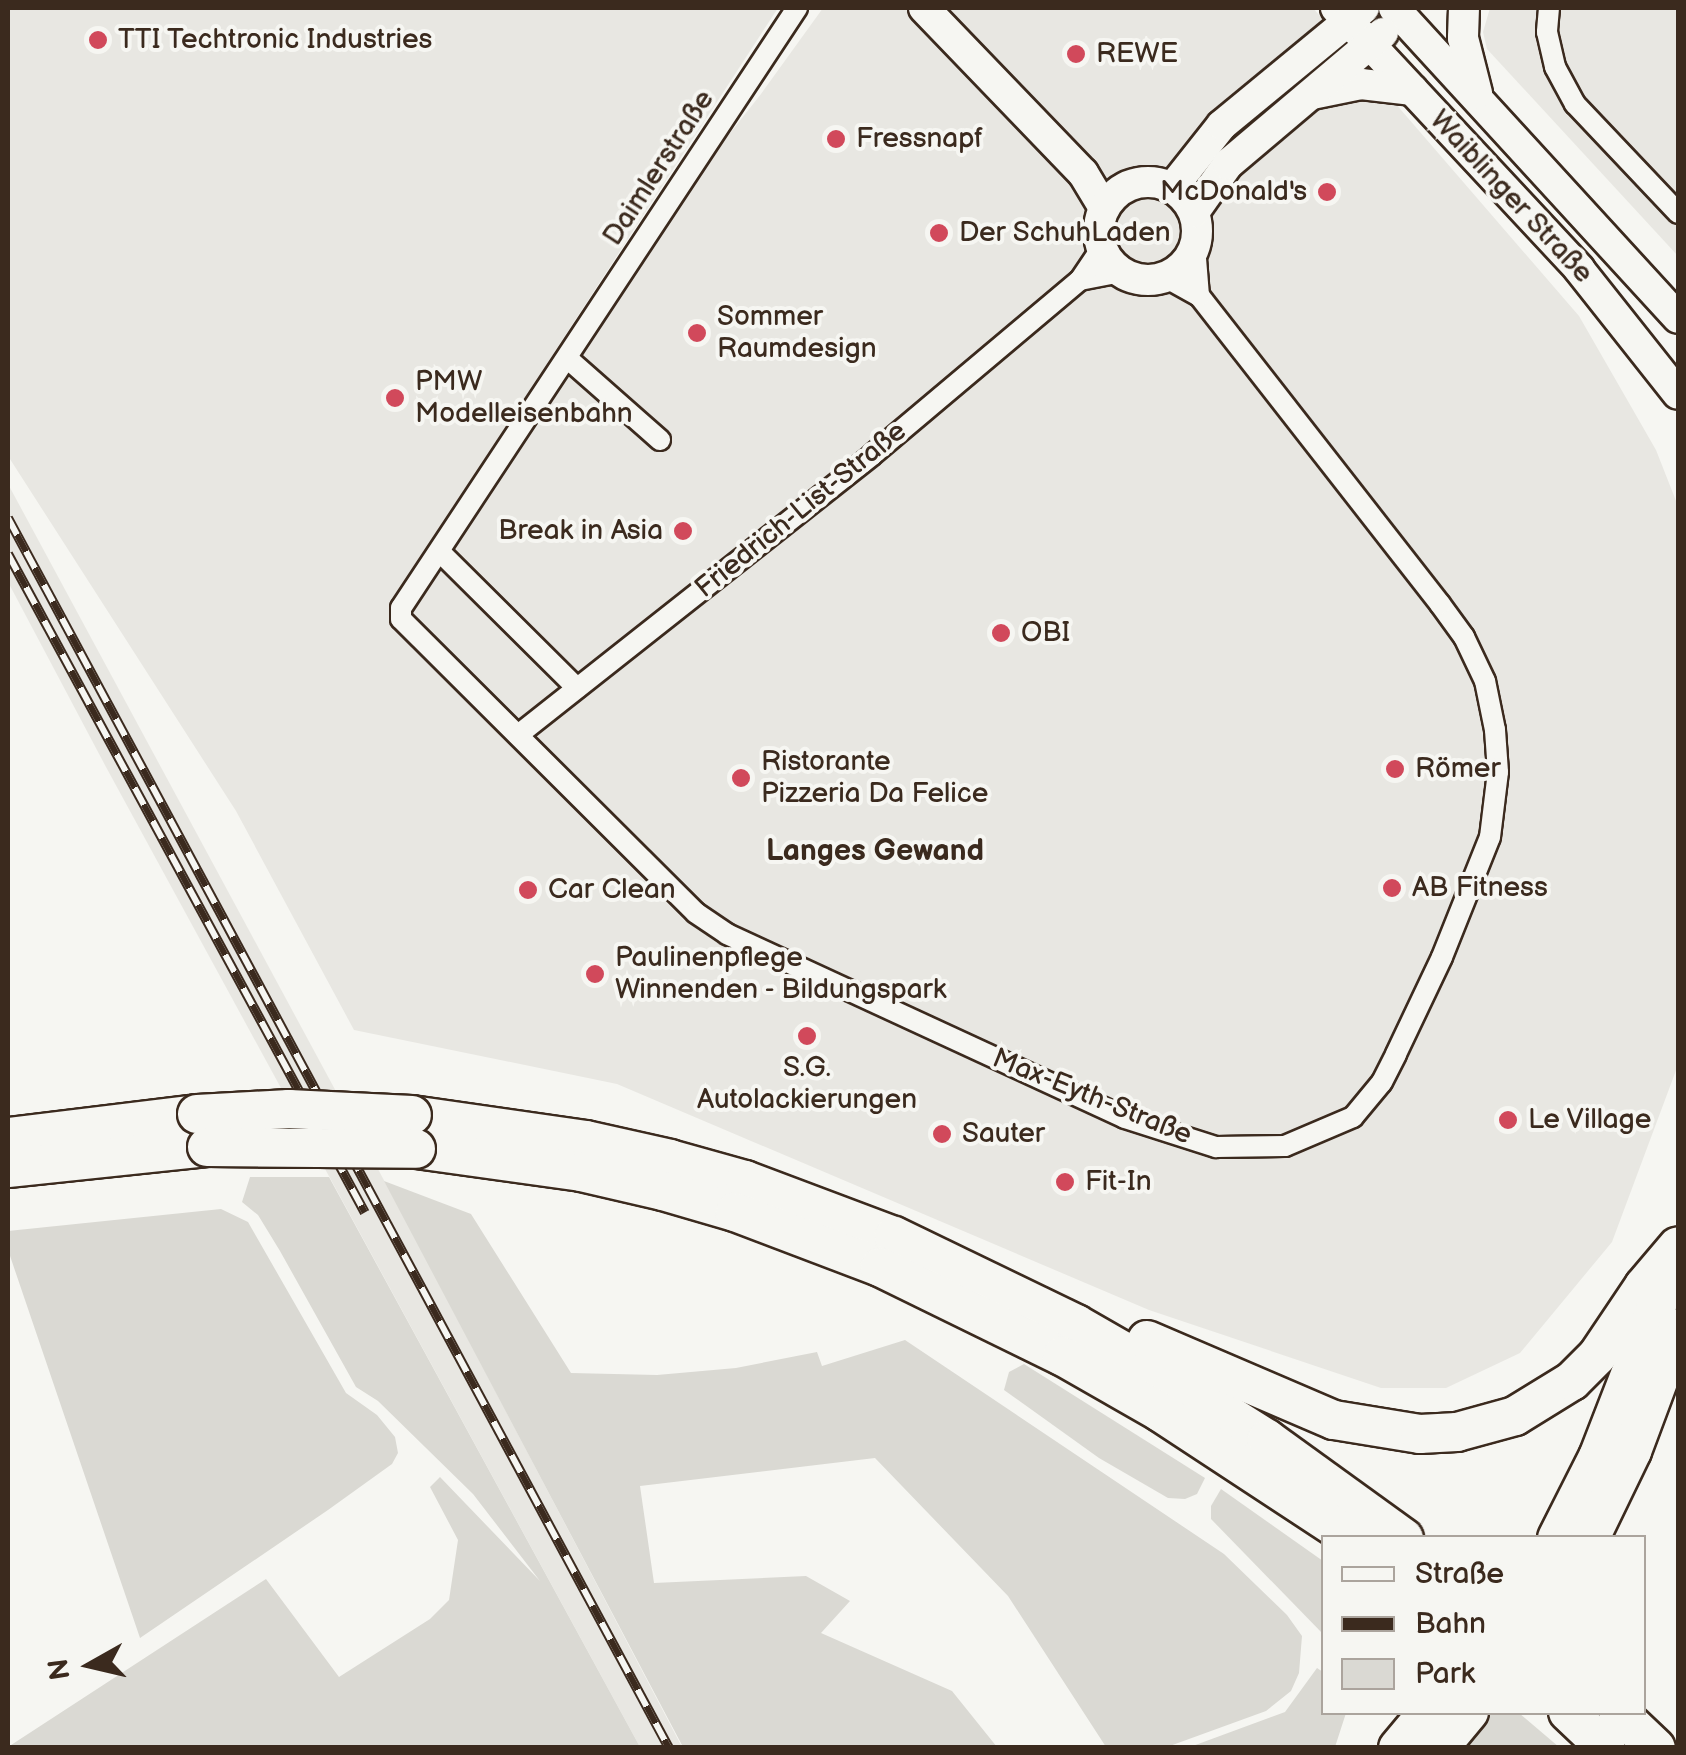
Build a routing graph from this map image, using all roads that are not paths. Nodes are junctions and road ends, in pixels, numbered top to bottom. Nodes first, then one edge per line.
1 (797, 8) edge
2 (924, 8) edge
3 (1464, 8) edge
4 (1549, 8) edge
5 (1405, 11) edge
6 (1349, 12) edge
7 (1369, 44) junction
8 (1412, 90) junction
9 (1304, 96) junction
10 (1479, 100) junction
11 (1082, 173) junction
12 (1139, 182) junction
13 (1172, 188) junction
14 (1104, 208) junction
15 (1194, 212) junction
16 (1678, 213) edge
17 (1195, 246) junction
18 (1102, 247) junction
19 (1121, 272) junction
20 (1165, 277) junction
21 (1080, 280) junction
22 (1200, 296) junction
23 (1678, 318) edge
24 (567, 358) junction
25 (1678, 394) edge
26 (660, 440) dead end
27 (440, 552) junction
28 (577, 688) junction
29 (518, 736) junction
30 (202, 1130) junction
31 (414, 1132) junction
32 (8, 1138) edge
33 (8, 1168) edge
34 (1678, 1248) edge
35 (1076, 1324) junction
36 (1678, 1328) edge
37 (1348, 1535) edge
38 (1400, 1535) edge
39 (1559, 1535) edge
40 (1591, 1535) edge
41 (1426, 1715) edge
42 (1466, 1715) edge
43 (1567, 1715) edge
44 (1569, 1715) edge
45 (1621, 1715) edge
46 (1398, 1748) edge
47 (1439, 1748) edge
48 (1583, 1748) edge
49 (1606, 1748) edge
50 (1656, 1748) edge

1 - 24 street, Daimlerstraße
2 - 11 main road
3 - 10 main road
4 - 16 street
5 - 7 main road
5 - 10 main road, Waiblinger Straße
6 - 7 main road, Waiblinger Straße
6 - 13 main road
7 - 8 main road, Waiblinger Straße
7 - 9 main road
8 - 9 main road
8 - 25 main road, Waiblinger Straße
9 - 15 main road
10 - 23 main road, Waiblinger Straße
11 - 12 main road
11 - 14 main road
12 - 13 main road
12 - 14 main road
13 - 15 main road
14 - 18 main road
15 - 17 main road
17 - 20 main road
17 - 22 street
18 - 19 main road
18 - 21 street, Friedrich-List-Straße
19 - 20 main road, Friedrich-List-Straße
19 - 21 street, Friedrich-List-Straße
20 - 22 street, Max-Eyth-Straße
21 - 28 street, Friedrich-List-Straße
22 - 29 street, Max-Eyth-Straße
24 - 26 street
24 - 27 street, Daimlerstraße
27 - 28 street
27 - 29 street, Daimlerstraße
28 - 29 street, Friedrich-List-Straße
30 - 31 highway, bridge
30 - 32 highway
30 - 33 highway
31 - 35 highway
31 - 37 highway
34 - 35 highway
34 - 39 highway
35 - 38 highway
36 - 40 highway
41 - 46 highway
42 - 47 highway
43 - 48 highway
44 - 49 highway
45 - 50 highway

